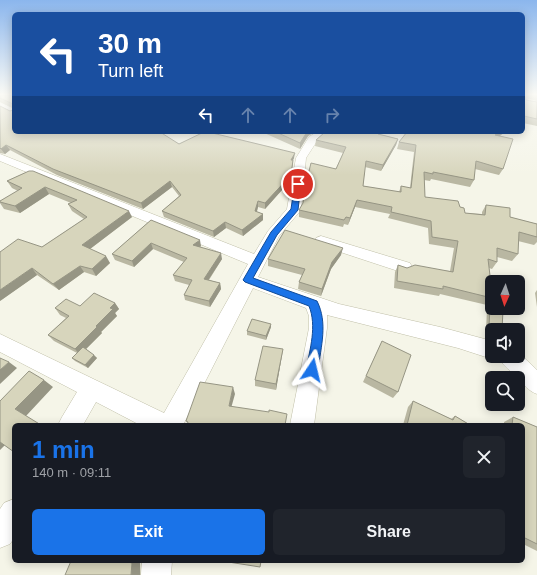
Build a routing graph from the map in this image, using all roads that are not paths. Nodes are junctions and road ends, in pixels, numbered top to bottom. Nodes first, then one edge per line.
1 (320, 134) edge
2 (0, 157) edge
3 (308, 237) edge
4 (258, 262) junction
5 (404, 267) edge
6 (248, 280) junction
7 (313, 304) junction
8 (0, 342) edge
9 (485, 347) edge
10 (39, 362) junction
11 (515, 363) edge
12 (22, 379) edge
13 (537, 384) edge
14 (92, 389) junction
15 (71, 423) edge
16 (160, 423) edge
17 (171, 423) edge
18 (302, 423) edge
19 (12, 516) edge
20 (0, 534) edge
21 (157, 563) edge
22 (156, 575) edge

1 - 4 street
2 - 4 street
3 - 5 street
4 - 6 street
6 - 7 street
6 - 17 street
7 - 9 street
7 - 18 street
8 - 10 street
10 - 12 street
10 - 14 street
11 - 13 street
14 - 15 street
14 - 16 street
19 - 20 street
21 - 22 street

